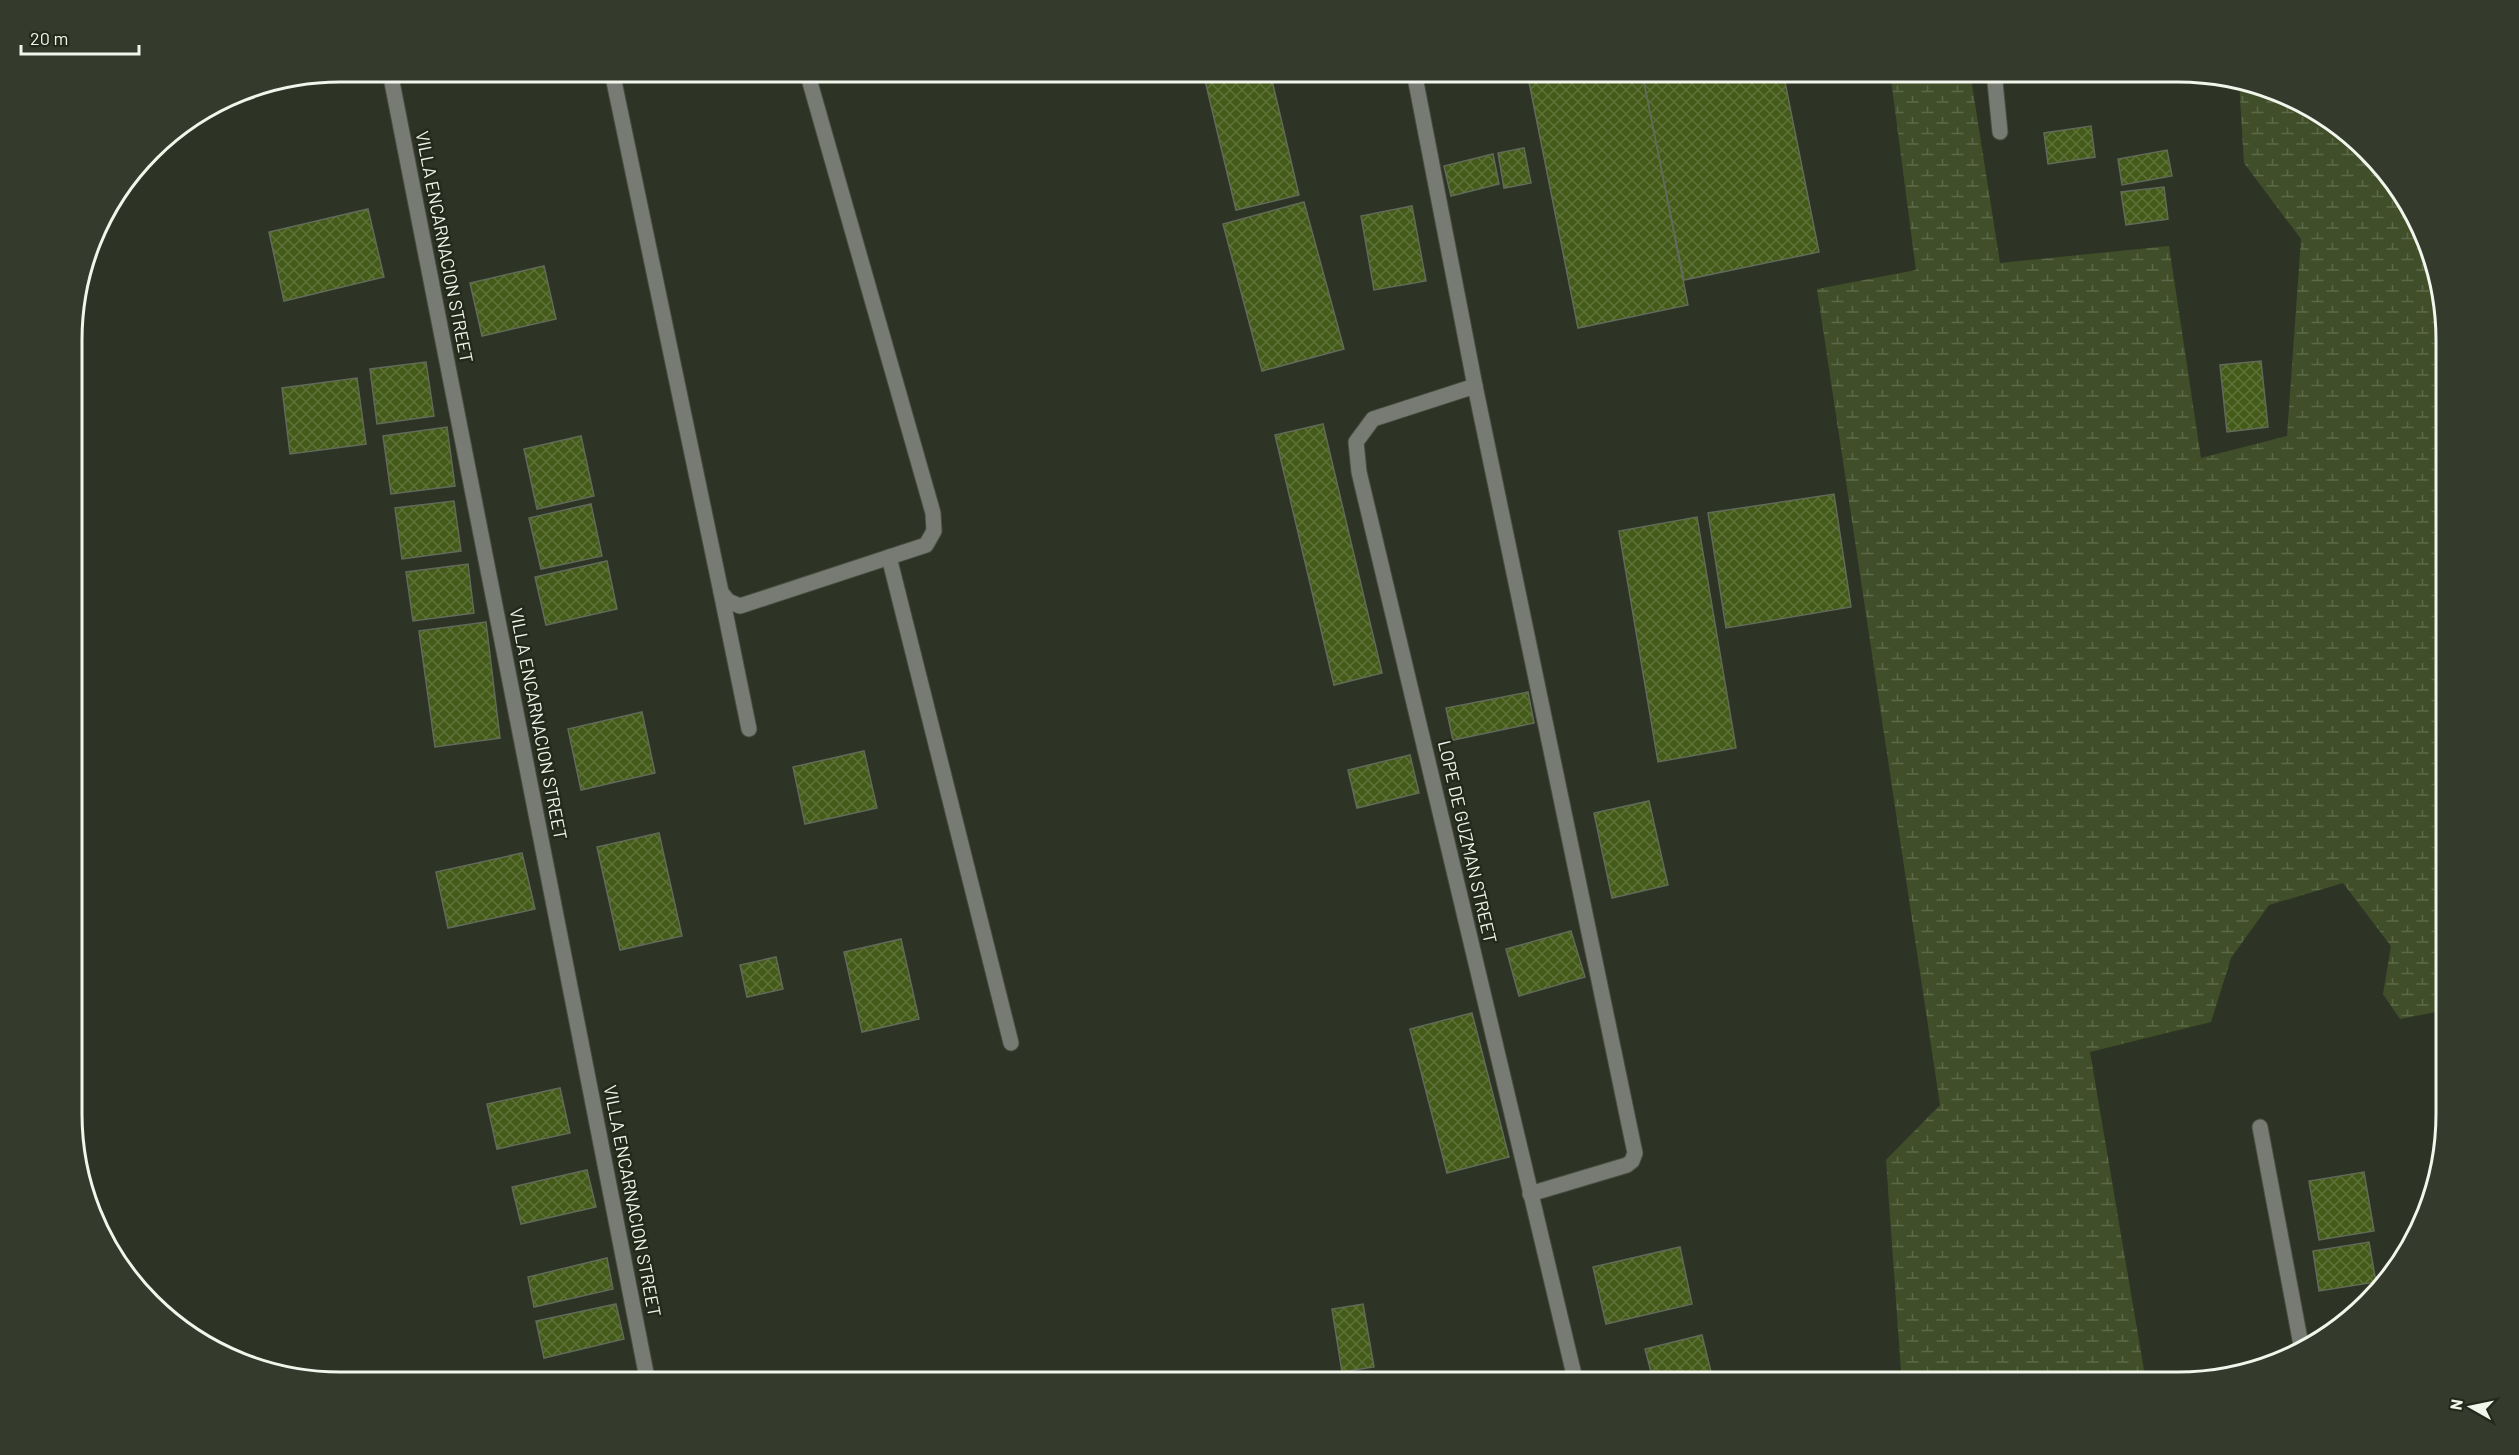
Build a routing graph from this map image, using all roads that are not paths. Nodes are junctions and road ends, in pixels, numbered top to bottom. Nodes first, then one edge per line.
1 (392, 82) edge
2 (614, 82) edge
3 (810, 82) edge
4 (1416, 82) edge
5 (1995, 82) edge
6 (2000, 132) dead end
7 (1475, 386) junction
8 (889, 557) junction
9 (721, 592) junction
10 (749, 729) dead end
11 (1011, 1043) dead end
12 (2260, 1127) dead end
13 (1530, 1194) junction
14 (2300, 1342) edge
15 (646, 1372) edge
16 (1573, 1372) edge

1 - 15 street, VILLA ENCARNACION STREET
2 - 9 street
3 - 8 street
4 - 7 street
5 - 6 street
7 - 13 street
7 - 13 street, LOPE DE GUZMAN STREET
8 - 9 street
8 - 11 street
9 - 10 street
12 - 14 street
13 - 16 street, LOPE DE GUZMAN STREET

